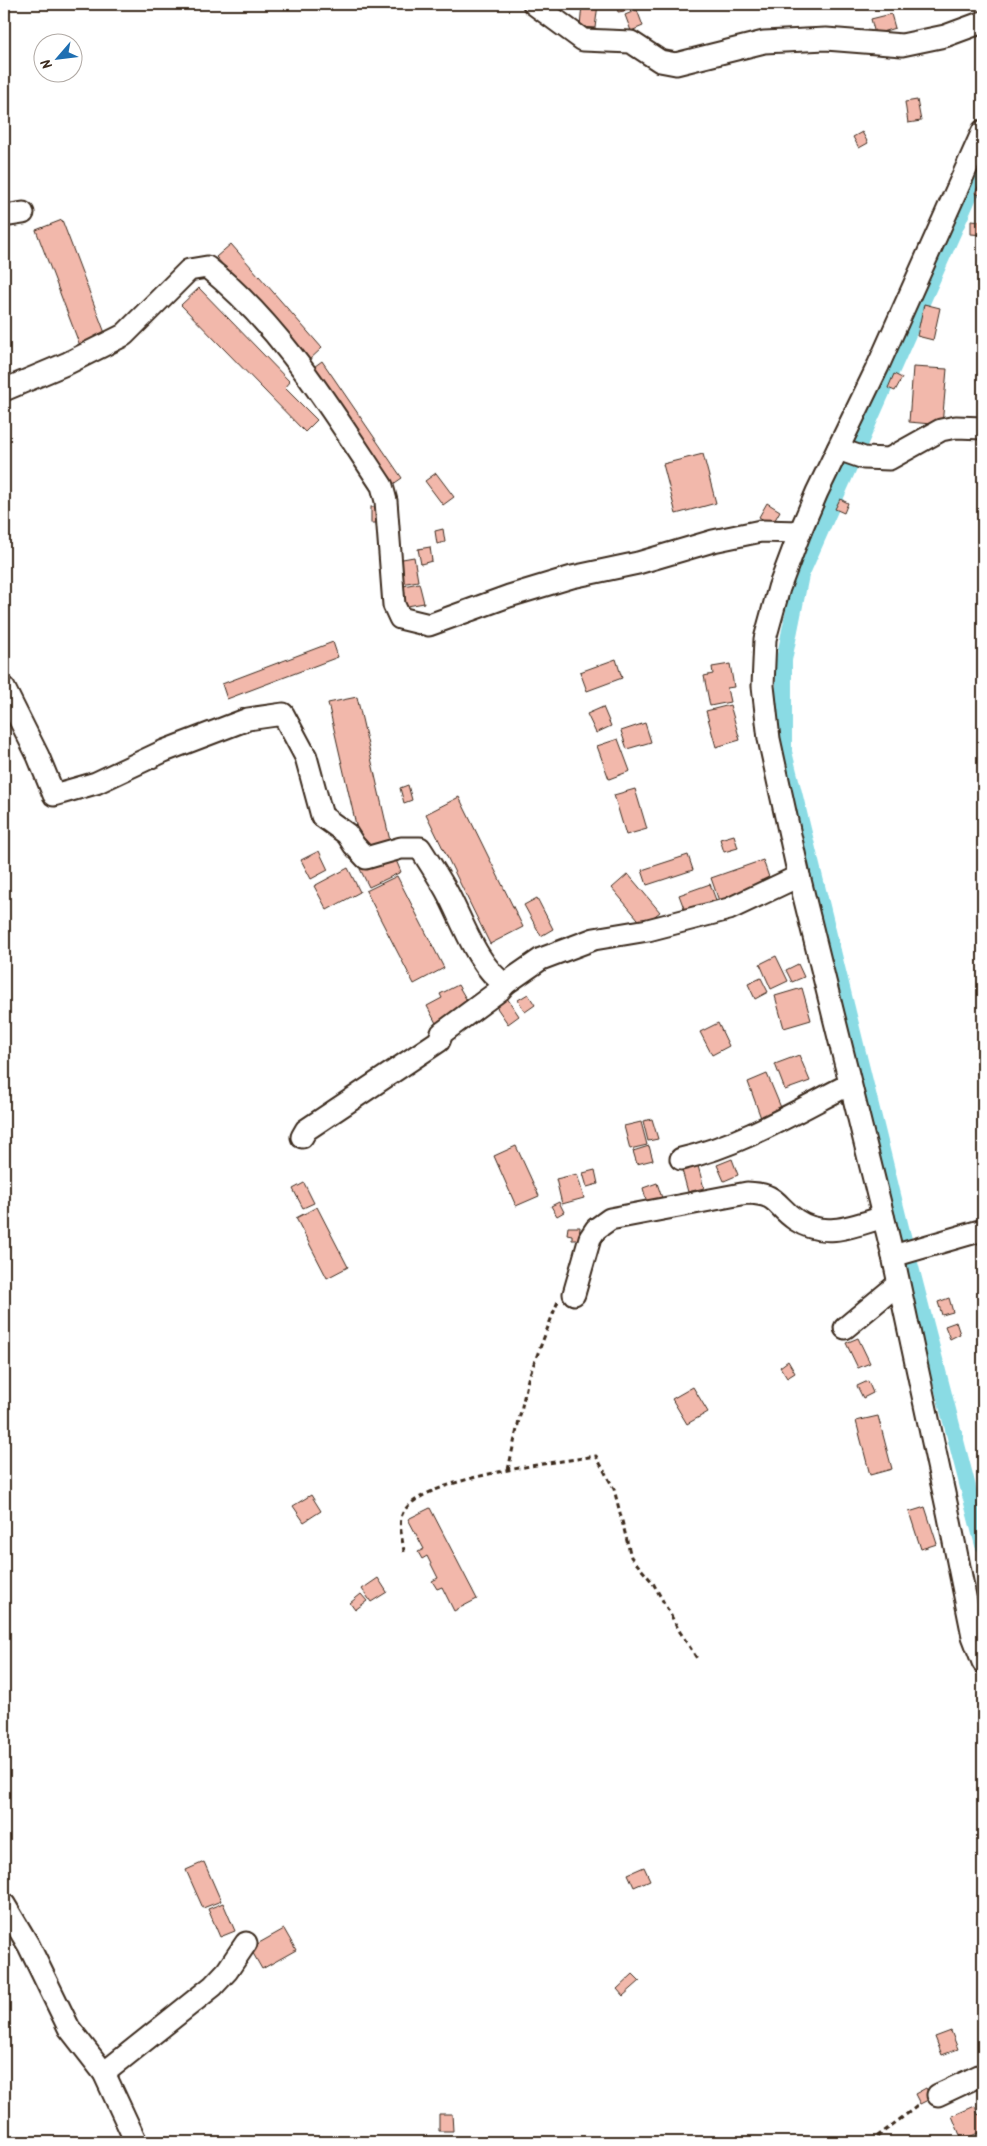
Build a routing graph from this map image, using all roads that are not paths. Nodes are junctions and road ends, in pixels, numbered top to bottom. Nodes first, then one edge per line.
1 (534, 4) edge
2 (983, 22) edge
3 (983, 131) edge
4 (4, 390) edge
5 (983, 428) edge
6 (838, 449) junction
7 (800, 532) junction
8 (4, 688) edge
9 (799, 876) junction
10 (505, 984) junction
11 (850, 1084) junction
12 (302, 1137) dead end
13 (680, 1159) dead end
14 (883, 1217) junction
15 (983, 1230) edge
16 (893, 1256) junction
17 (898, 1284) junction
18 (574, 1294) road end
19 (845, 1328) dead end
20 (978, 1636) edge
21 (983, 1662) edge
22 (4, 1904) edge
23 (246, 1943) dead end
24 (104, 2073) junction
25 (983, 2074) edge
26 (929, 2100) road end
27 (136, 2142) edge

1 - 2 street
3 - 6 street
4 - 7 street
5 - 6 street
6 - 7 street
7 - 9 street
8 - 10 street
9 - 10 street
9 - 11 street
10 - 12 street
11 - 13 street
11 - 14 street
14 - 16 street
14 - 18 street
15 - 16 street
16 - 17 street
17 - 19 street
17 - 20 street
20 - 21 street
22 - 24 street
23 - 24 street
24 - 27 street
25 - 26 street

